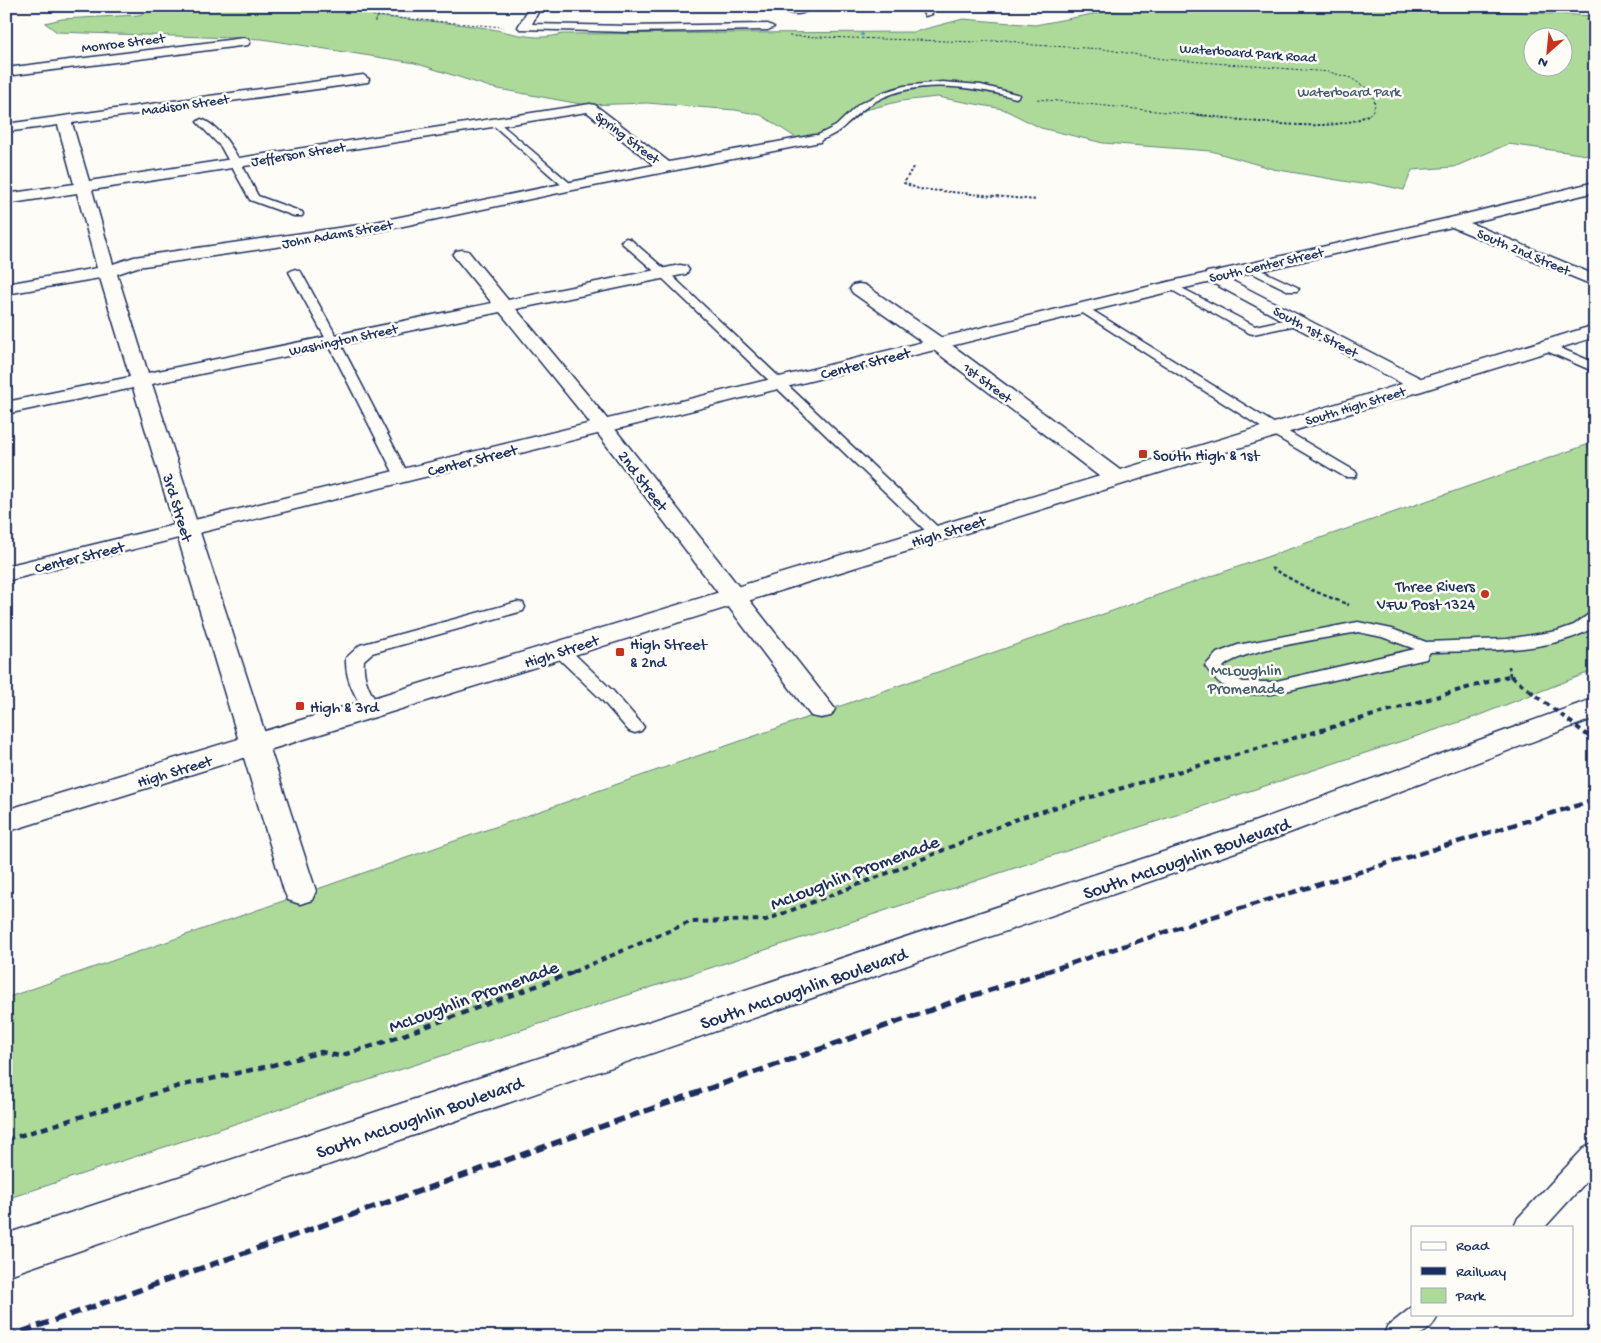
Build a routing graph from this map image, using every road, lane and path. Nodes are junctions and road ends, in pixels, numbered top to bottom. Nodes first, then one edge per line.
1 (365, 6) edge
2 (536, 6) edge
3 (782, 6) edge
4 (922, 6) edge
5 (800, 11) dead end
6 (928, 14) dead end
7 (379, 16) junction
8 (375, 22) dead end
9 (768, 27) dead end
10 (524, 28) junction
11 (781, 35) dead end
12 (244, 42) dead end
13 (6, 72) edge
14 (363, 79) dead end
15 (1016, 95) joint
16 (590, 108) joint
17 (64, 120) junction
18 (201, 122) dead end
19 (496, 123) junction
20 (6, 128) edge
21 (815, 139) joint
22 (235, 163) junction
23 (666, 166) junction
24 (913, 168) dead end
25 (568, 186) junction
26 (82, 187) junction
27 (1595, 187) edge
28 (6, 199) edge
29 (1037, 200) dead end
30 (298, 214) dead end
31 (1454, 222) junction
32 (626, 241) dead end
33 (462, 255) dead end
34 (1250, 268) junction
35 (107, 272) junction
36 (295, 272) dead end
37 (672, 272) junction
38 (1213, 276) junction
39 (1595, 281) edge
40 (1172, 286) junction
41 (6, 289) edge
42 (859, 289) dead end
43 (1293, 289) dead end
44 (505, 306) junction
45 (1082, 308) junction
46 (1297, 321) junction
47 (1595, 331) edge
48 (333, 341) junction
49 (938, 344) junction
50 (1546, 346) junction
51 (1595, 368) edge
52 (140, 380) junction
53 (777, 383) junction
54 (1419, 385) junction
55 (6, 408) edge
56 (602, 426) junction
57 (1275, 430) junction
58 (1350, 474) dead end
59 (402, 476) junction
60 (1116, 478) junction
61 (186, 529) junction
62 (937, 534) junction
63 (1271, 568) dead end
64 (6, 574) edge
65 (732, 596) junction
66 (517, 606) dead end
67 (1356, 608) dead end
68 (1595, 618) edge
69 (1507, 644) junction
70 (1425, 647) junction
71 (560, 650) junction
72 (1510, 676) junction
73 (1595, 707) edge
74 (372, 709) junction
75 (821, 709) dead end
76 (635, 727) dead end
77 (1595, 741) edge
78 (253, 746) junction
79 (6, 821) edge
80 (300, 891) dead end
81 (6, 1140) edge
82 (1595, 1154) edge
83 (1528, 1226) edge
84 (6, 1256) edge
85 (1422, 1316) edge
86 (1396, 1337) edge

1 - 7 path
2 - 10 main road
3 - 5 main road
4 - 6 lane
7 - 8 path
7 - 10 path
9 - 10 main road
11 - 15 path, Waterboard Park Road
12 - 13 main road, Monroe Street
14 - 17 main road, Madison Street
15 - 21 lane
16 - 19 main road, Jefferson Street
16 - 23 main road, Spring Street
17 - 20 main road, Madison Street
17 - 26 main road, 3rd Street
18 - 22 lane
19 - 22 main road, Jefferson Street
19 - 25 lane
21 - 23 main road, John Adams Street
22 - 26 main road, Jefferson Street
22 - 30 lane
23 - 25 main road, John Adams Street
24 - 29 path
25 - 35 main road, John Adams Street
26 - 28 main road, Jefferson Street
26 - 35 main road, 3rd Street
27 - 31 main road, South Center Street
31 - 34 main road, South Center Street
31 - 39 main road, South 2nd Street
32 - 37 lane
33 - 44 main road, 2nd Street
34 - 38 main road, South Center Street
34 - 43 lane
35 - 41 main road, John Adams Street
35 - 52 main road, 3rd Street
36 - 48 lane
37 - 44 main road, Washington Street
37 - 53 lane
38 - 40 main road, South Center Street
38 - 46 main road, South 1st Street
40 - 45 main road, South Center Street
40 - 46 lane
42 - 49 main road, 1st Street
44 - 48 main road, Washington Street
44 - 56 main road, 2nd Street
45 - 49 main road, South Center Street
45 - 57 lane
46 - 54 main road, South 1st Street
47 - 50 main road, South High Street
48 - 52 main road, Washington Street
48 - 59 lane
49 - 53 main road, Center Street
49 - 60 main road, 1st Street
50 - 51 lane
50 - 54 main road, South High Street
52 - 55 main road, Washington Street
52 - 61 main road, 3rd Street
53 - 56 main road, Center Street
53 - 62 lane
54 - 57 main road, South High Street
56 - 59 main road, Center Street
56 - 65 main road, 2nd Street
57 - 58 lane
57 - 60 main road, South High Street
59 - 61 main road, Center Street
60 - 62 main road, High Street
61 - 64 main road, Center Street
61 - 78 main road, 3rd Street
62 - 65 main road, High Street
63 - 67 path
65 - 71 main road, High Street
65 - 75 main road, 2nd Street
66 - 74 lane
68 - 69 lane
69 - 70 lane
69 - 72 path
70 - 70 lane
71 - 74 main road, High Street
71 - 76 lane
72 - 77 path, bridge
72 - 81 path, McLoughlin Promenade
73 - 84 main road, South McLoughlin Boulevard
74 - 78 main road, High Street
78 - 79 main road, High Street
78 - 80 main road, 3rd Street
82 - 83 lane
85 - 86 lane

